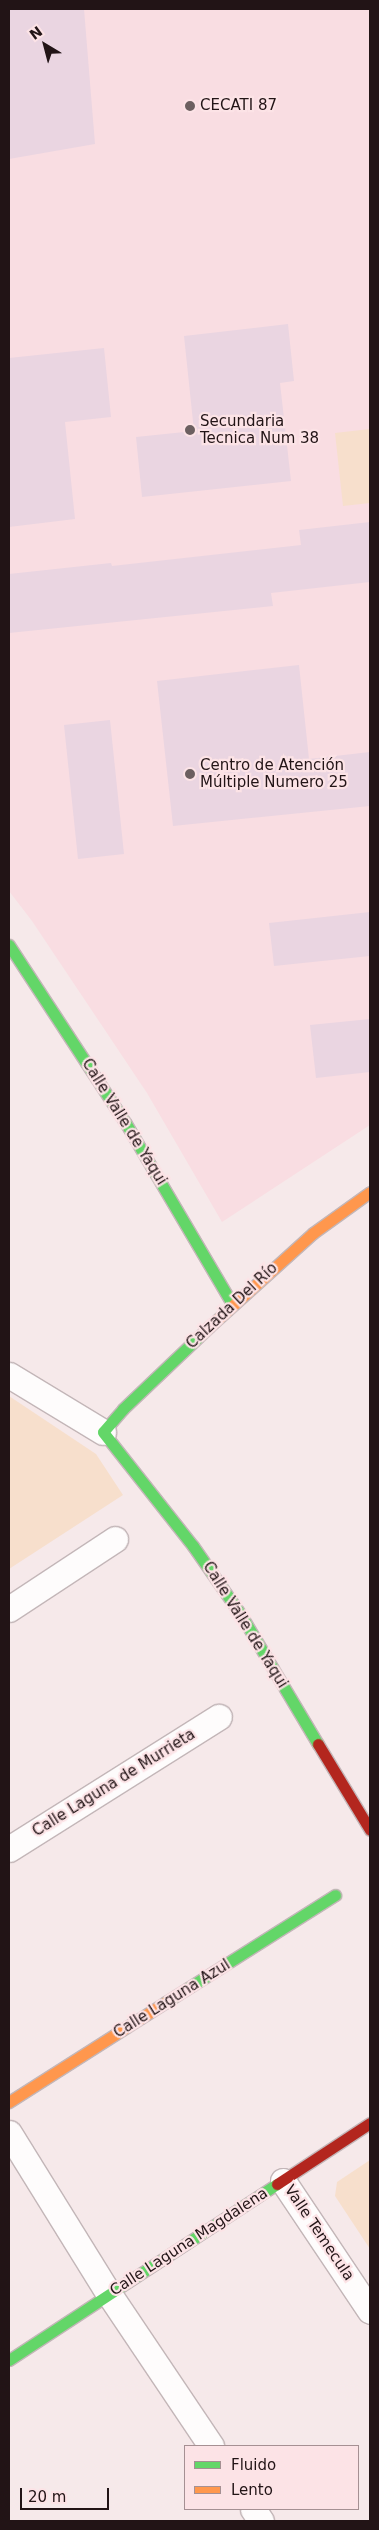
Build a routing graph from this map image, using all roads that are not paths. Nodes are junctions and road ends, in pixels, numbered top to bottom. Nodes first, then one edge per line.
1 (9, 945) edge
2 (370, 1192) edge
3 (232, 1304) junction
4 (9, 1375) edge
5 (103, 1432) junction
6 (115, 1539) dead end
7 (9, 1609) edge
8 (219, 1717) dead end
9 (370, 1830) edge
10 (9, 1849) edge
11 (335, 1895) dead end
12 (9, 2102) edge
13 (370, 2123) edge
14 (9, 2133) edge
15 (284, 2181) junction
16 (109, 2294) junction
17 (370, 2311) edge
18 (9, 2360) edge
19 (210, 2445) edge
20 (254, 2510) edge
21 (261, 2521) edge

1 - 3 street, Calle Valle de Yaqui
2 - 3 street, Calzada Del Río
3 - 5 street, Calzada Del Río
4 - 5 street
5 - 9 street, Calle Valle de Yaqui
6 - 7 street
8 - 10 street, Calle Laguna de Murrieta
11 - 12 street, Calle Laguna Azul
13 - 15 street, Calle Laguna Magdalena
14 - 16 street
15 - 16 street, Calle Laguna Magdalena
15 - 17 street, Valle Temecula
16 - 18 street, Calle Laguna Magdalena
16 - 19 street
20 - 21 street

